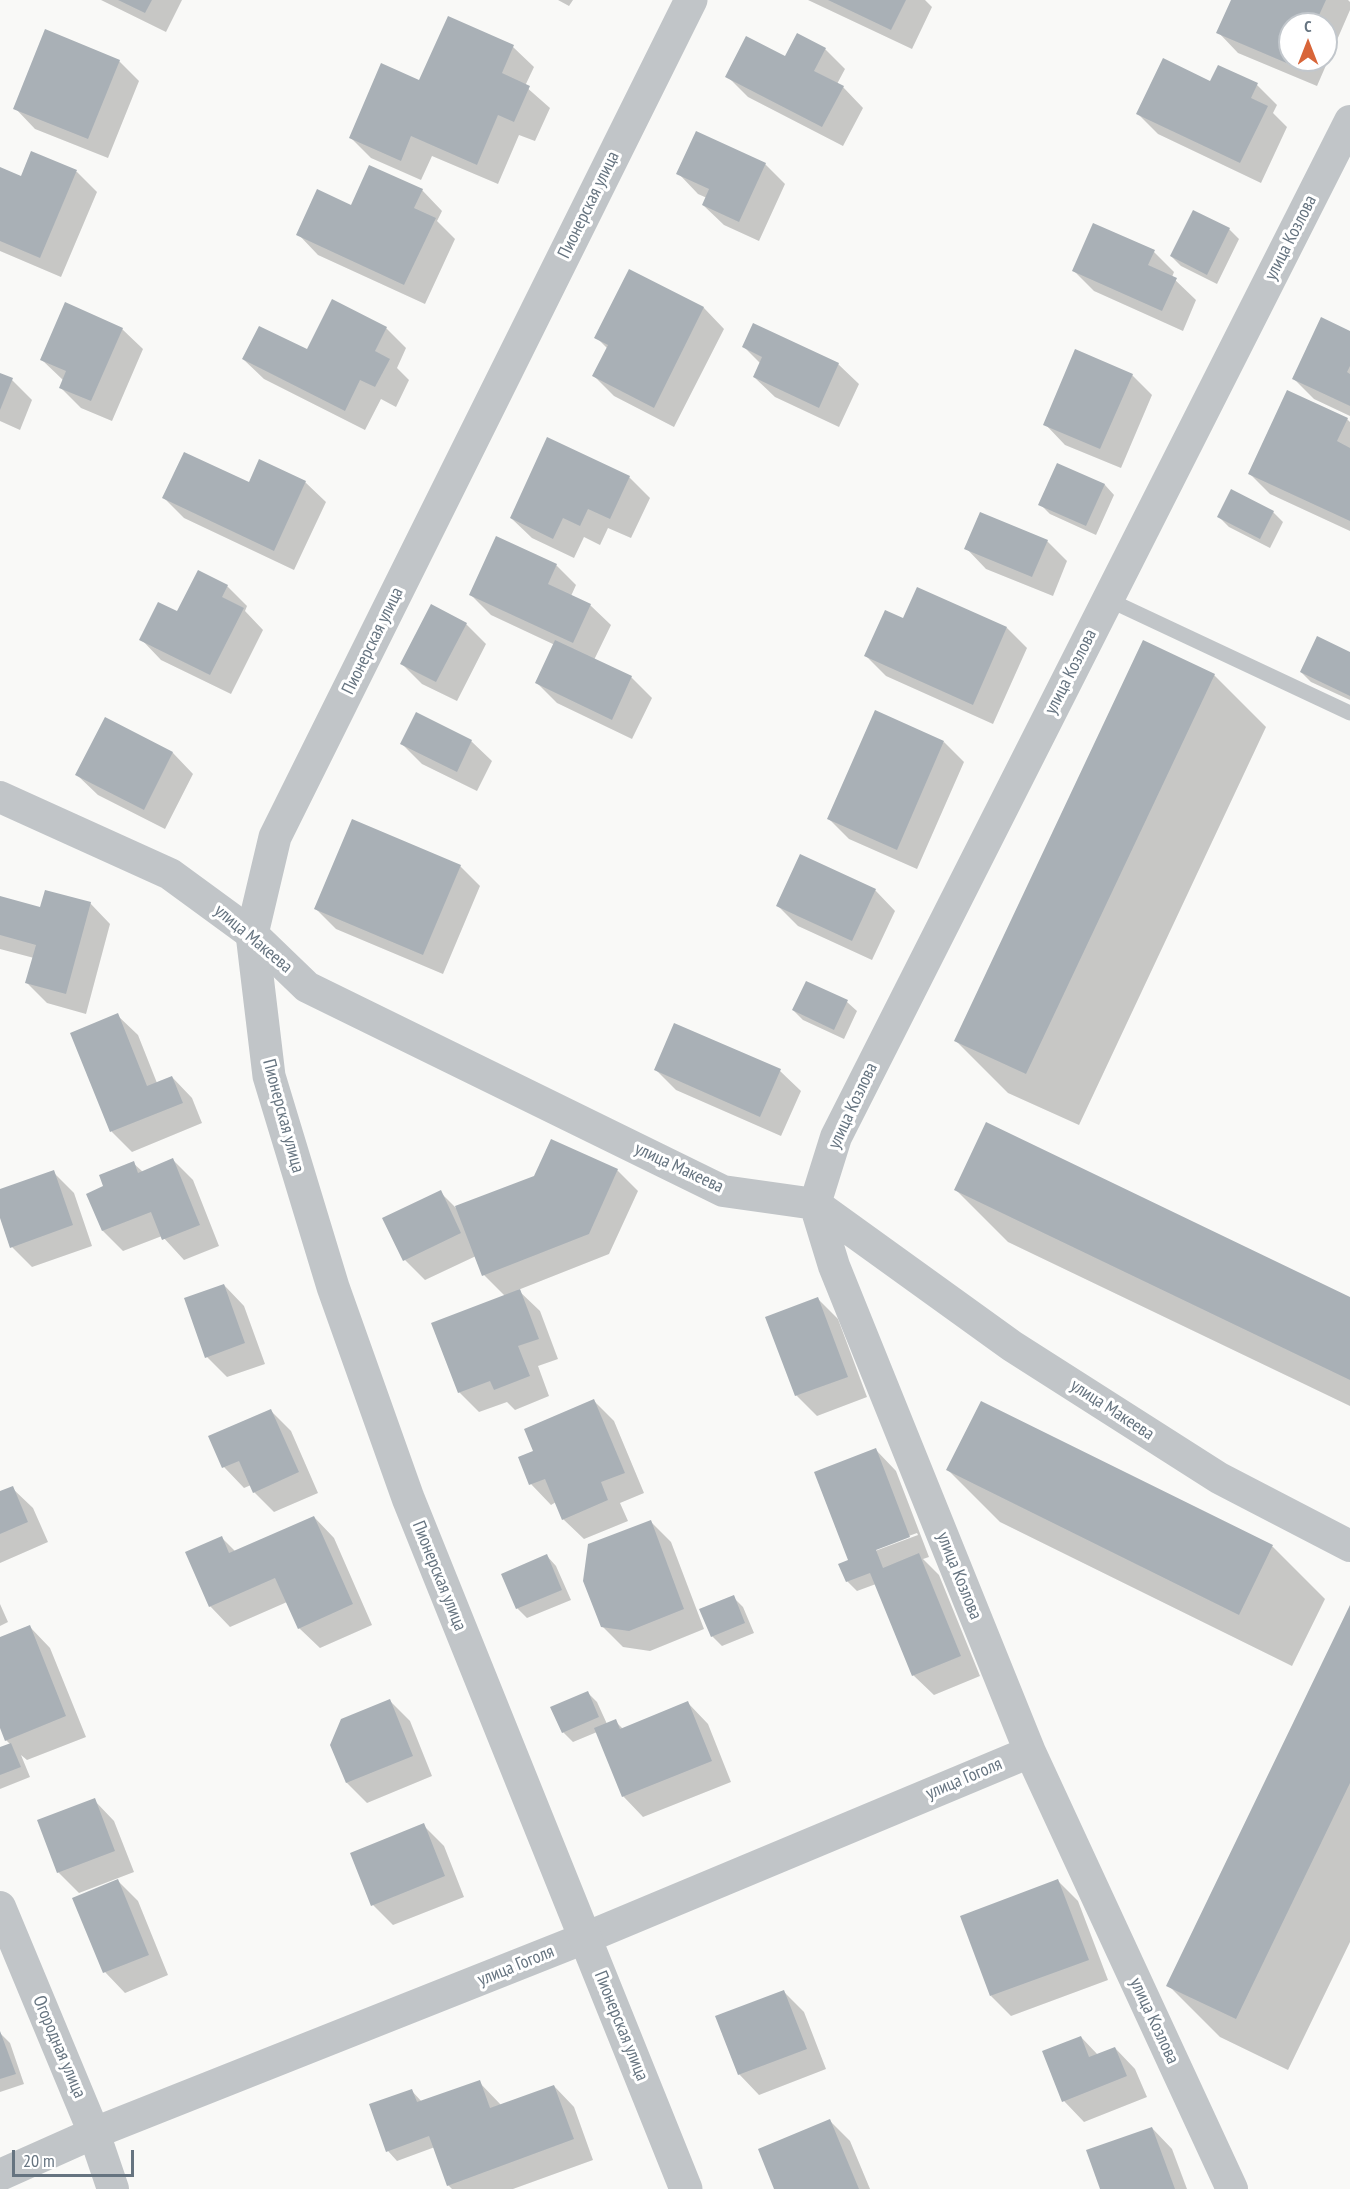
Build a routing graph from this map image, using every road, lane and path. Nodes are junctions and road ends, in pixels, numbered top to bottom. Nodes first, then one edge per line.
1 (691, 0) edge
2 (1350, 121) edge
3 (1107, 600) junction
4 (1350, 713) edge
5 (0, 797) edge
6 (252, 934) junction
7 (815, 1204) junction
8 (1350, 1546) edge
9 (1030, 1752) junction
10 (0, 1907) edge
11 (585, 1938) junction
12 (94, 2133) junction
13 (0, 2175) edge
14 (113, 2189) edge
15 (686, 2189) edge
16 (1232, 2189) edge

1 - 6 street, Пионерская улица
2 - 3 street, улица Козлова
3 - 4 lane
3 - 7 street, улица Козлова
5 - 6 street, улица Макеева
6 - 7 street, улица Макеева
6 - 11 street, Пионерская улица
7 - 8 street, улица Макеева
7 - 9 street, улица Козлова
9 - 11 street, улица Гоголя
9 - 16 street, улица Козлова
10 - 12 street, Огородная улица
11 - 12 street, улица Гоголя
11 - 15 street, Пионерская улица
12 - 13 street, улица Гоголя
12 - 14 street, Огородная улица

